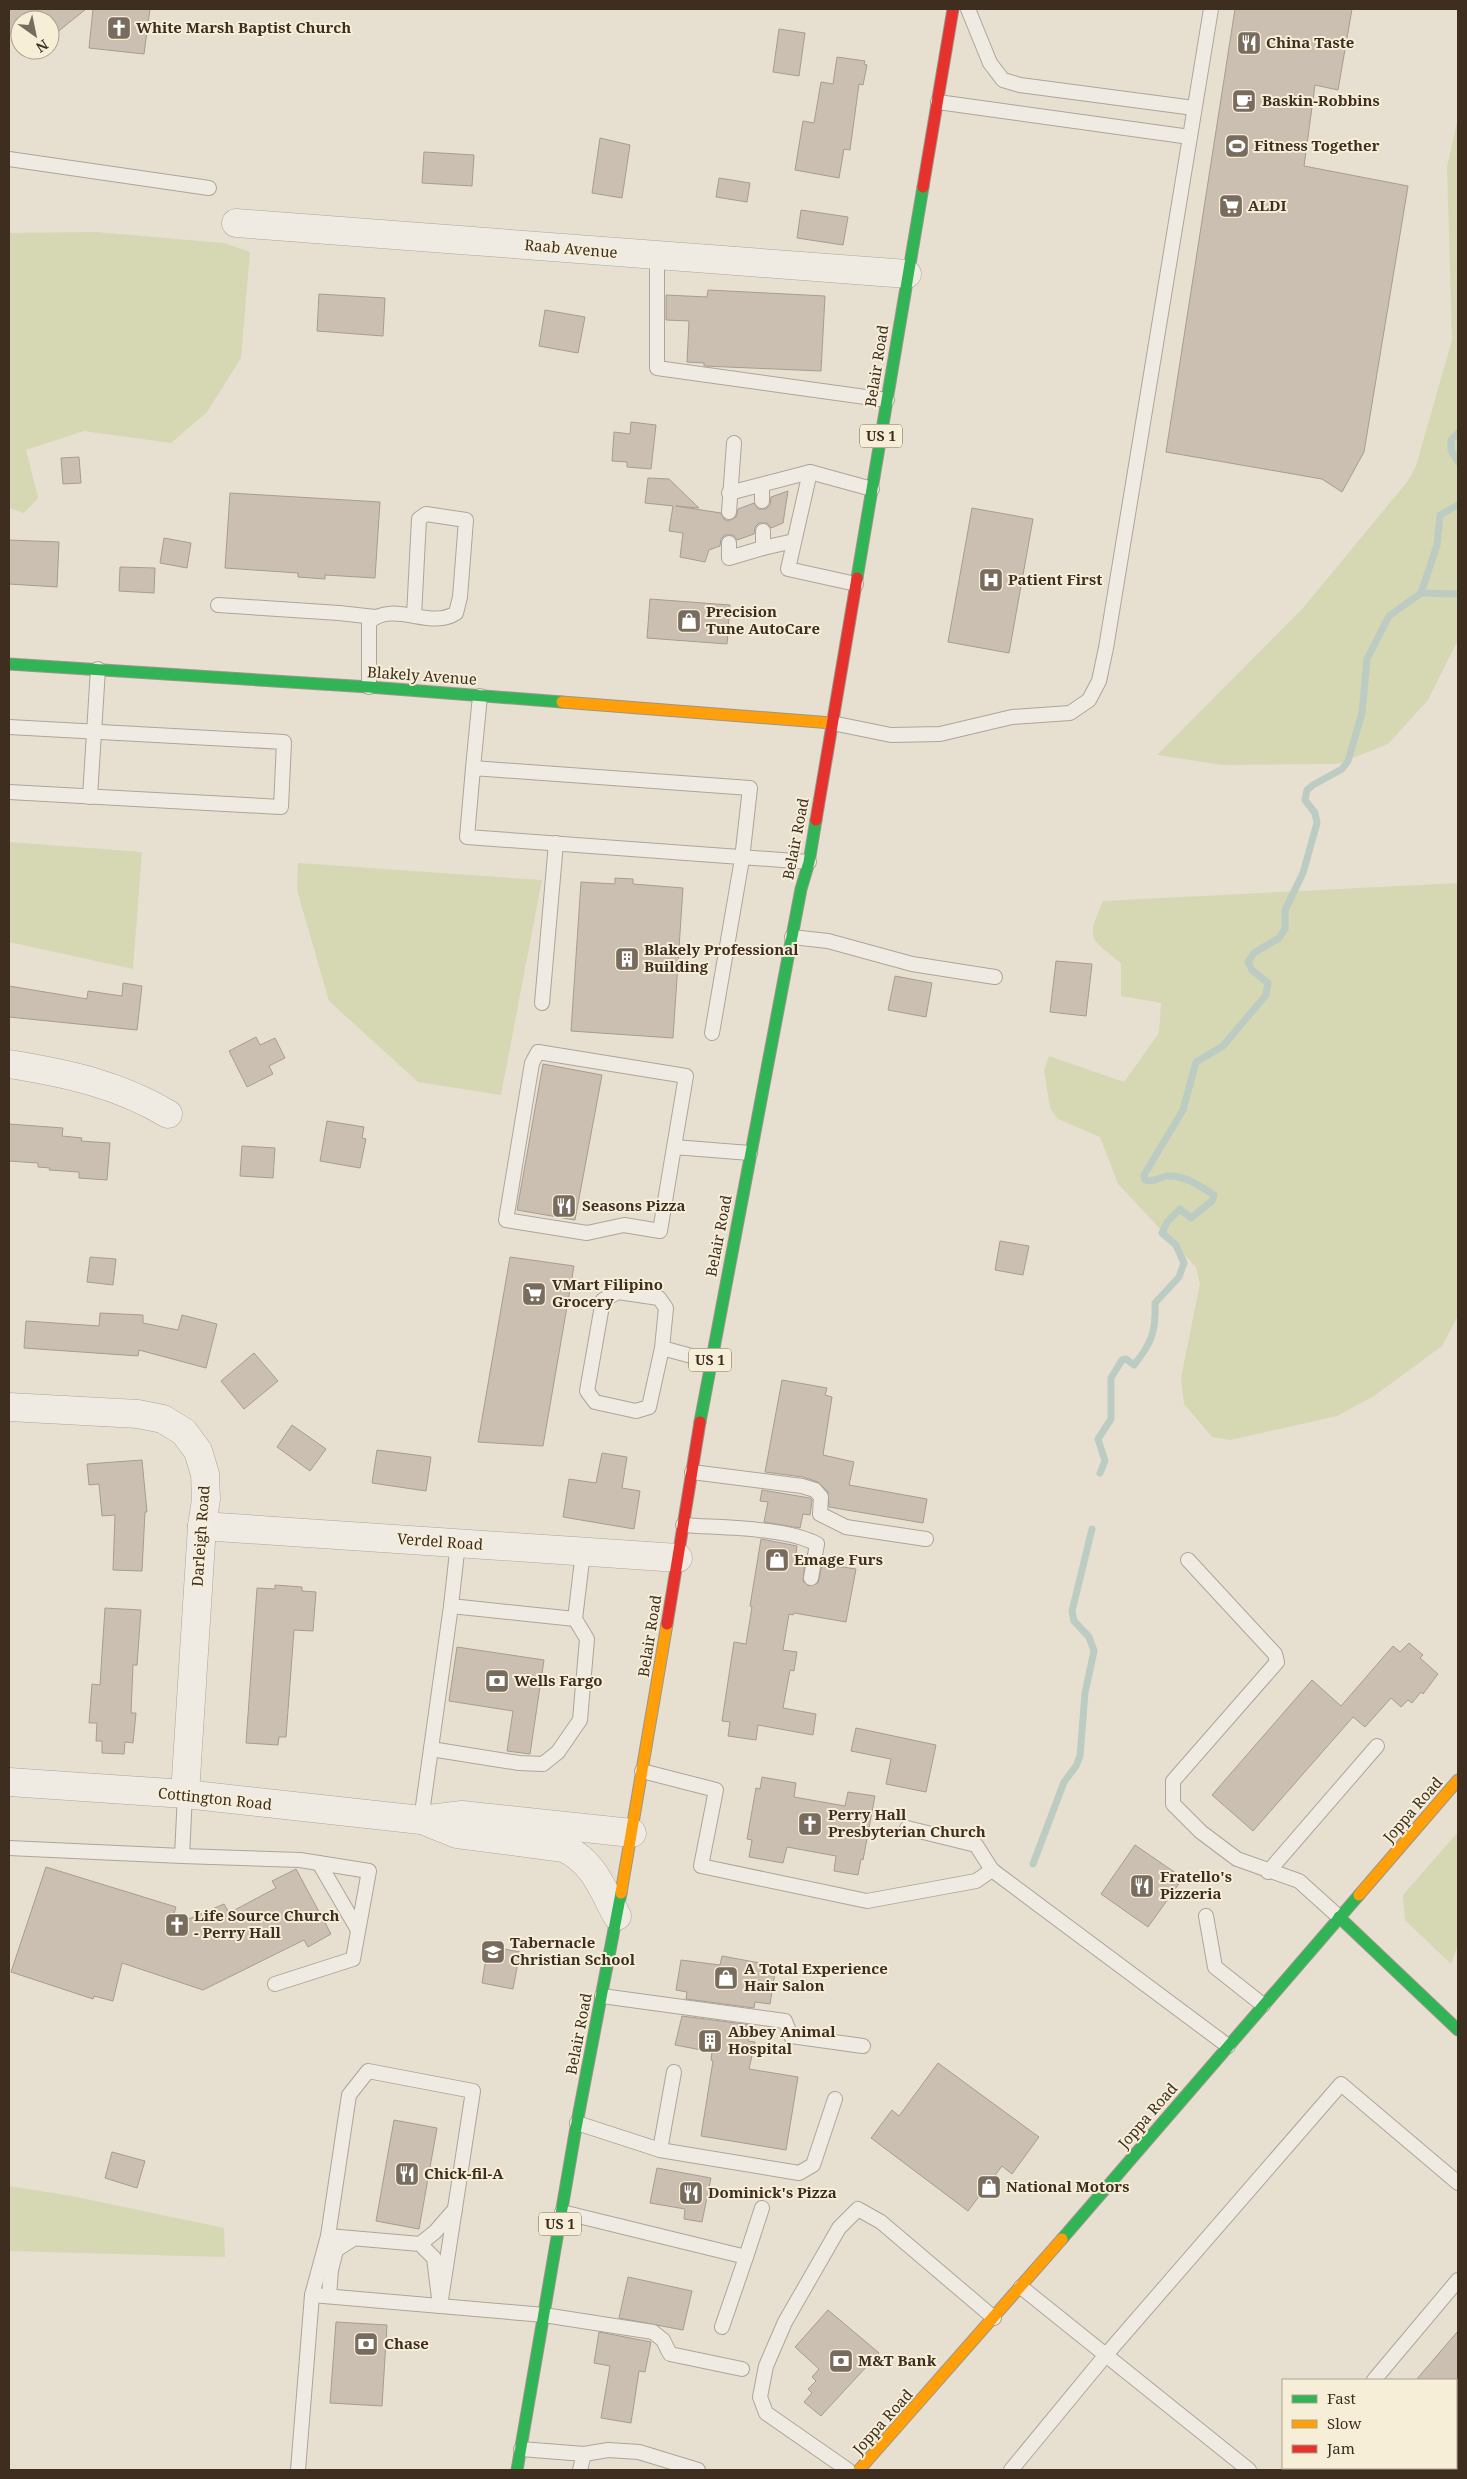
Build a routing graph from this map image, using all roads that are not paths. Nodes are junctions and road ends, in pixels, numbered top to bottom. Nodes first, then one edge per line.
1 (953, 9) edge
2 (968, 9) edge
3 (1211, 9) edge
4 (938, 102) junction
5 (1194, 108) junction
6 (1190, 137) junction
7 (9, 159) edge
8 (209, 188) dead end
9 (236, 222) dead end
10 (657, 256) junction
11 (906, 274) junction
12 (887, 400) junction
13 (734, 444) dead end
14 (810, 472) junction
15 (762, 485) junction
16 (872, 489) junction
17 (730, 493) junction
18 (762, 500) dead end
19 (729, 512) dead end
20 (762, 531) dead end
21 (794, 541) junction
22 (729, 543) dead end
23 (763, 548) junction
24 (856, 584) junction
25 (218, 605) dead end
26 (414, 616) junction
27 (375, 617) junction
28 (9, 664) edge
29 (98, 669) junction
30 (369, 687) junction
31 (480, 696) junction
32 (832, 723) junction
33 (9, 727) edge
34 (94, 732) junction
35 (474, 768) junction
36 (9, 792) edge
37 (90, 797) junction
38 (556, 843) junction
39 (742, 859) junction
40 (809, 862) junction
41 (792, 937) junction
42 (995, 977) dead end
43 (542, 1003) dead end
44 (712, 1033) dead end
45 (9, 1064) edge
46 (168, 1114) dead end
47 (674, 1146) junction
48 (750, 1152) junction
49 (662, 1348) junction
50 (710, 1361) junction
51 (9, 1407) edge
52 (692, 1472) junction
53 (683, 1525) junction
54 (202, 1526) junction
55 (926, 1539) dead end
56 (458, 1543) junction
57 (583, 1552) junction
58 (678, 1558) junction
59 (1188, 1560) dead end
60 (811, 1578) dead end
61 (451, 1606) junction
62 (575, 1619) junction
63 (1377, 1746) dead end
64 (431, 1749) junction
65 (642, 1771) junction
66 (1458, 1780) edge
67 (9, 1782) edge
68 (185, 1794) junction
69 (421, 1820) junction
70 (907, 1828) dead end
71 (632, 1833) junction
72 (9, 1848) edge
73 (182, 1856) junction
74 (318, 1863) junction
75 (992, 1870) junction
76 (1268, 1872) junction
77 (617, 1916) junction
78 (1206, 1916) dead end
79 (1339, 1917) junction
80 (358, 1930) junction
81 (275, 1984) dead end
82 (602, 1996) junction
83 (1263, 2005) junction
84 (1458, 2030) edge
85 (863, 2046) dead end
86 (1228, 2046) junction
87 (674, 2072) dead end
88 (836, 2099) dead end
89 (577, 2123) junction
90 (660, 2150) junction
91 (1458, 2183) edge
92 (762, 2208) dead end
93 (455, 2209) junction
94 (562, 2212) junction
95 (328, 2236) junction
96 (353, 2238) junction
97 (420, 2244) junction
98 (746, 2257) junction
99 (1458, 2280) edge
100 (1020, 2287) junction
101 (312, 2294) junction
102 (328, 2296) junction
103 (440, 2306) junction
104 (544, 2315) junction
105 (994, 2318) junction
106 (722, 2327) dead end
107 (1106, 2356) junction
108 (742, 2369) dead end
109 (1375, 2379) edge
110 (521, 2449) junction
111 (584, 2454) junction
112 (298, 2470) edge
113 (517, 2470) edge
114 (580, 2470) edge
115 (698, 2470) edge
116 (848, 2470) edge
117 (859, 2470) edge
118 (1011, 2470) edge
119 (1249, 2470) edge

1 - 4 main road, Belair Road / US 1
2 - 5 lane
3 - 5 lane
4 - 6 lane
4 - 11 main road, Belair Road / US 1
5 - 6 lane
6 - 32 lane
7 - 8 lane
9 - 10 street, Raab Avenue
10 - 11 street, Raab Avenue
10 - 12 lane
11 - 12 main road, Belair Road / US 1
12 - 16 main road, Belair Road / US 1
13 - 17 lane
14 - 15 lane
14 - 16 lane
14 - 21 lane
15 - 17 lane
15 - 18 lane
16 - 24 main road, Belair Road / US 1
17 - 19 lane
20 - 23 lane
21 - 23 lane
21 - 24 lane
22 - 23 lane
24 - 32 main road, Belair Road / US 1
25 - 27 lane
26 - 26 lane
26 - 27 lane
27 - 30 lane
28 - 29 main road, Blakely Avenue
29 - 30 main road, Blakely Avenue
29 - 34 lane
30 - 31 main road, Blakely Avenue
31 - 32 main road, Blakely Avenue
31 - 35 lane
32 - 40 main road, Belair Road / US 1
33 - 34 lane
34 - 37 lane
34 - 37 lane
35 - 38 lane
35 - 39 lane
36 - 37 lane
38 - 39 lane
38 - 43 lane
39 - 40 lane
39 - 44 lane
40 - 41 main road, Belair Road / US 1
41 - 42 lane
41 - 48 main road, Belair Road / US 1
45 - 46 street
47 - 47 lane
47 - 48 lane
48 - 50 main road, Belair Road / US 1
49 - 49 lane
49 - 50 lane
50 - 52 main road, Belair Road / US 1
51 - 54 street, Darleigh Road
52 - 53 main road, Belair Road / US 1
52 - 55 lane
53 - 58 main road, Belair Road / US 1
53 - 60 lane
54 - 56 street, Verdel Road
54 - 68 street, Darleigh Road
56 - 57 street, Verdel Road
56 - 61 lane
57 - 58 street, Verdel Road
57 - 62 lane
58 - 65 main road, Belair Road / US 1
59 - 76 lane
61 - 62 lane
61 - 64 lane
62 - 64 lane
63 - 76 lane
64 - 69 lane
65 - 71 main road, Belair Road / US 1
65 - 75 lane
66 - 79 main road, Joppa Road
67 - 68 street, Cottington Road
68 - 69 street, Cottington Road
68 - 73 lane
69 - 71 street, Cottington Road
69 - 77 street, Cottington Road
70 - 75 lane
71 - 77 main road, Belair Road / US 1
72 - 73 lane
73 - 74 lane
74 - 80 lane
74 - 80 lane
75 - 86 lane
76 - 79 lane
77 - 82 main road, Belair Road / US 1
78 - 83 lane
79 - 83 main road, Joppa Road
79 - 84 main road
80 - 81 lane
82 - 85 lane
82 - 89 main road, Belair Road / US 1
83 - 86 main road, Joppa Road
86 - 100 main road, Joppa Road
87 - 90 lane
88 - 90 lane
89 - 90 lane
89 - 94 main road, Belair Road / US 1
91 - 107 lane
92 - 98 lane
93 - 95 lane
93 - 97 lane
93 - 103 lane
94 - 98 lane
94 - 104 main road, Belair Road / US 1
95 - 96 lane
95 - 101 lane
96 - 97 lane
96 - 102 lane
97 - 103 lane
98 - 106 lane
99 - 109 lane
100 - 105 main road, Joppa Road
100 - 107 lane
101 - 102 lane
101 - 112 lane
102 - 103 lane
103 - 104 lane
104 - 108 lane
104 - 110 main road, Belair Road / US 1
105 - 116 lane
105 - 117 main road, Joppa Road
107 - 118 lane
107 - 119 lane
110 - 111 lane
110 - 113 main road, Belair Road / US 1
111 - 114 lane
111 - 115 lane

